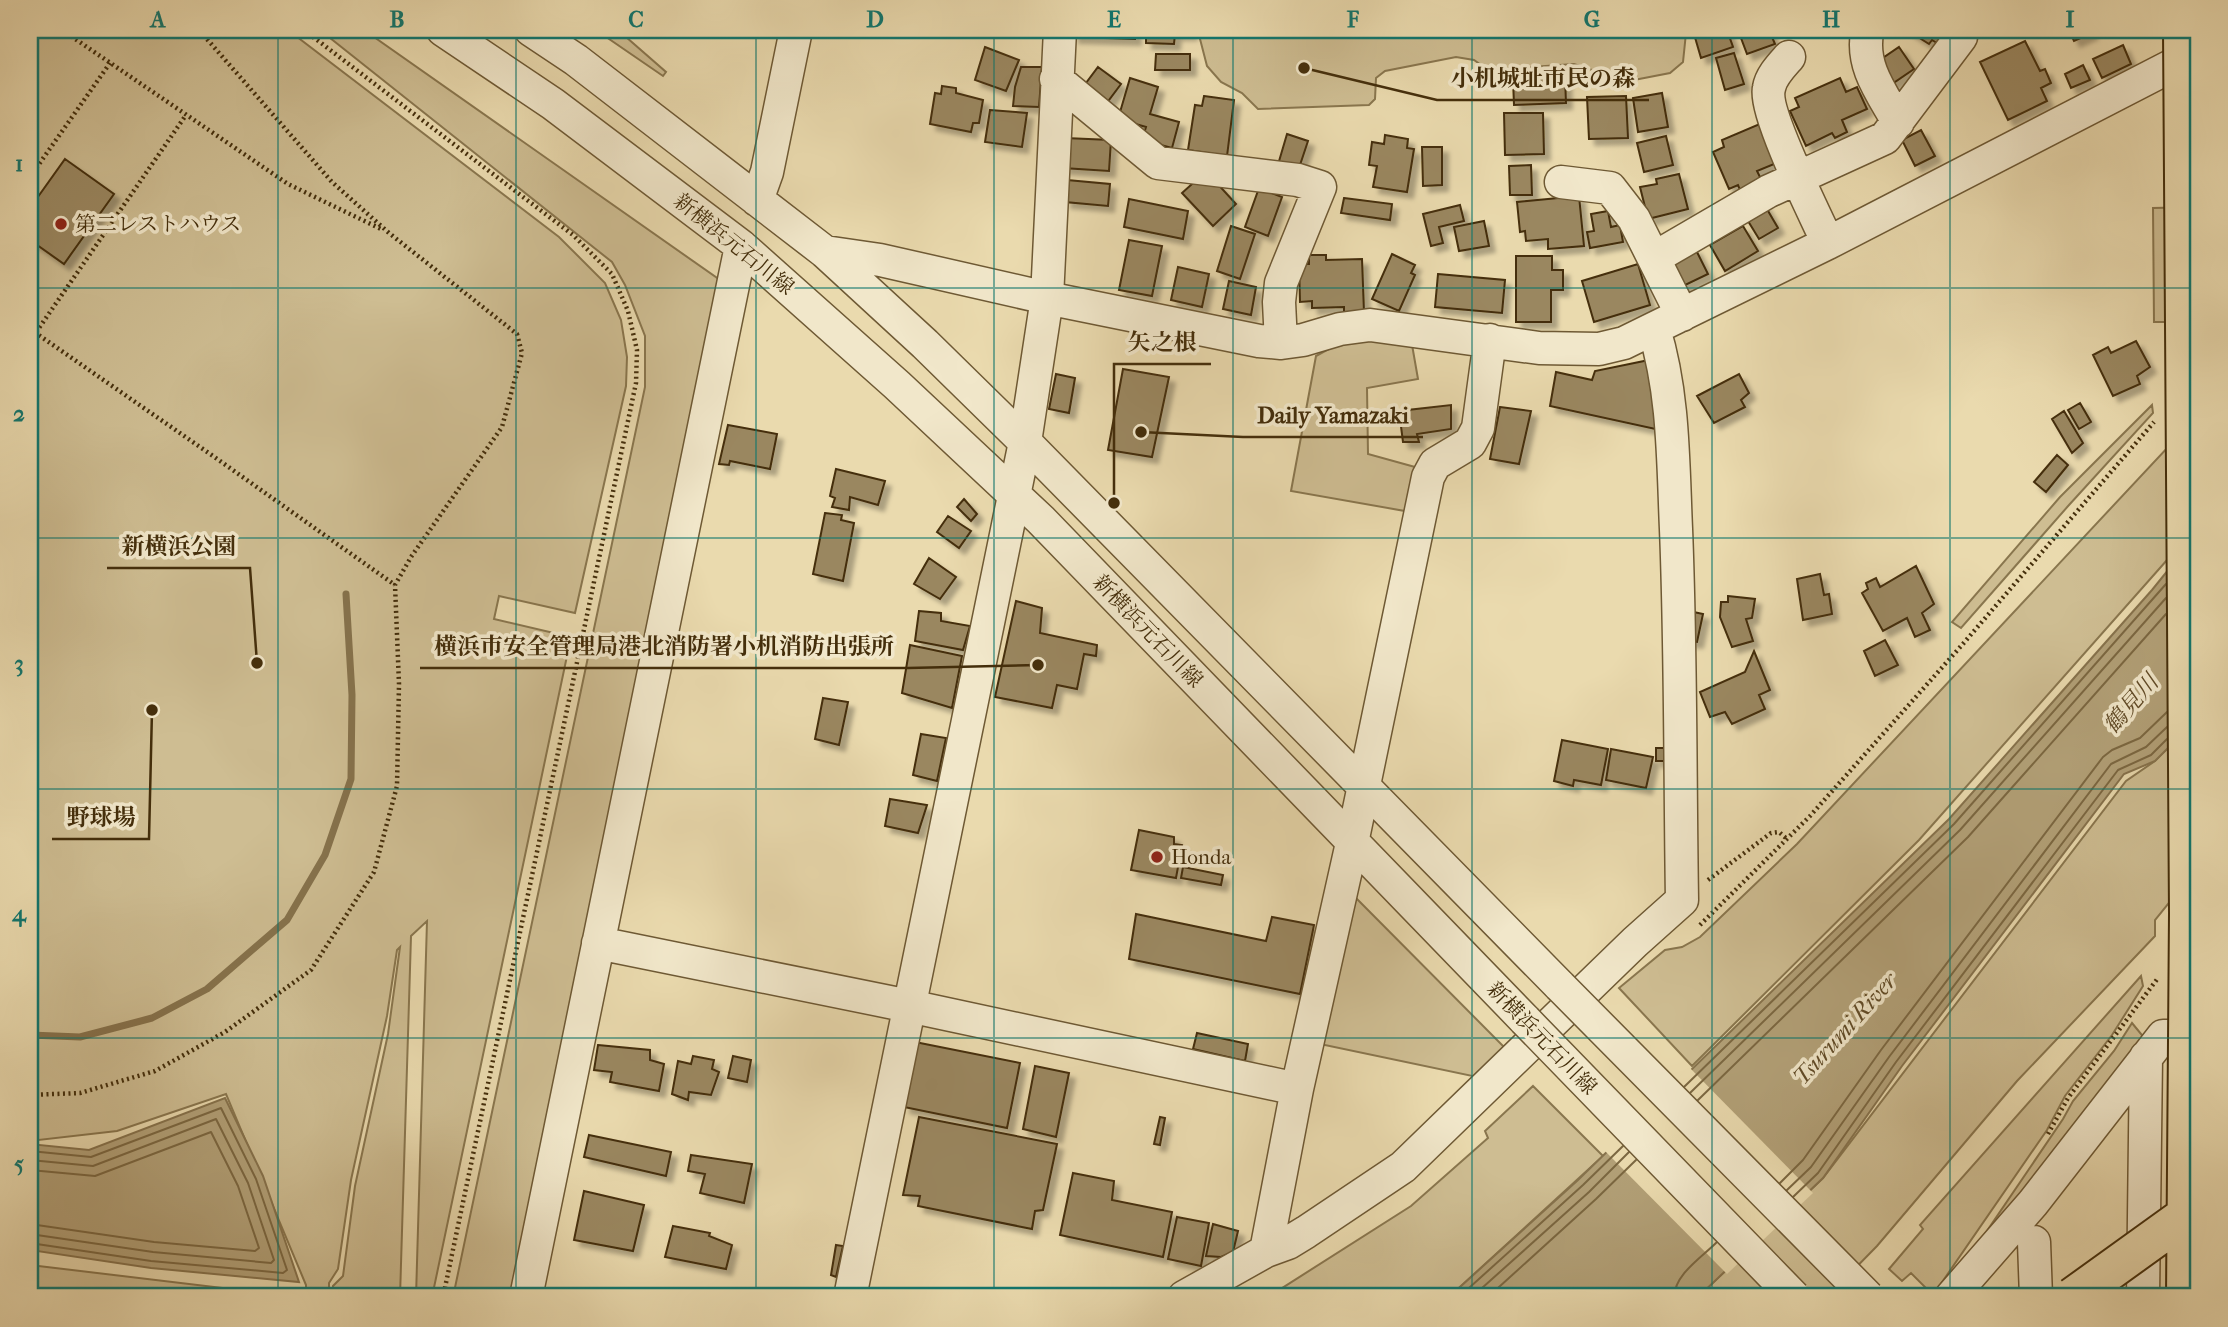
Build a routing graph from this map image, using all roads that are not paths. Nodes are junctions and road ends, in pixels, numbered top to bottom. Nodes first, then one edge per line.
1 (443, 30) edge
2 (531, 30) edge
3 (796, 30) edge
4 (1060, 30) edge
5 (2183, 30) edge
6 (1867, 33) dead end
7 (1961, 37) dead end
8 (2198, 47) edge
9 (1790, 57) dead end
10 (1056, 79) junction
11 (1898, 122) junction
12 (1798, 176) junction
13 (1561, 182) dead end
14 (757, 200) junction
15 (1828, 243) junction
16 (741, 246) junction
17 (825, 252) junction
18 (1654, 258) junction
19 (1047, 298) junction
20 (1682, 316) junction
21 (1654, 329) junction
22 (1490, 340) junction
23 (1281, 343) junction
24 (1025, 442) junction
25 (1015, 495) junction
26 (1363, 786) junction
27 (1352, 843) junction
28 (598, 943) junction
29 (909, 1006) junction
30 (2198, 1036) edge
31 (2146, 1057) junction
32 (1297, 1089) junction
33 (2198, 1207) edge
34 (2198, 1220) edge
35 (2033, 1224) junction
36 (1266, 1251) junction
37 (526, 1297) edge
38 (850, 1297) edge
39 (1184, 1297) edge
40 (1794, 1297) edge
41 (1868, 1297) edge
42 (1951, 1297) edge
43 (2036, 1297) edge
44 (2073, 1297) edge
45 (2091, 1297) edge
46 (2143, 1297) edge
47 (2186, 1297) edge

1 - 16 street, 新横浜元石川線
2 - 14 street, 新横浜元石川線
3 - 14 street
4 - 10 street
5 - 47 highway, bridge
6 - 11 street
7 - 11 street
8 - 15 street
9 - 12 street
10 - 19 street
10 - 23 street
11 - 12 street
12 - 15 street
12 - 18 street
13 - 18 street
14 - 17 street, 新横浜元石川線
15 - 20 street
16 - 25 street, 新横浜元石川線
16 - 28 street
17 - 19 street
17 - 24 street, 新横浜元石川線
18 - 20 street
19 - 23 street
19 - 24 street
20 - 21 street
21 - 22 street
21 - 36 street
22 - 23 street
22 - 26 street
24 - 25 street
24 - 26 street, 新横浜元石川線
25 - 27 street, 新横浜元石川線
25 - 29 street
26 - 27 street
26 - 41 street, 新横浜元石川線, bridge
27 - 32 street
27 - 40 street, 新横浜元石川線, bridge
28 - 29 street
28 - 37 street
29 - 32 street
29 - 38 street
30 - 31 street
31 - 35 street
31 - 46 street
32 - 36 street
33 - 44 highway, bridge
34 - 45 highway
35 - 42 street
35 - 43 street
36 - 39 street

